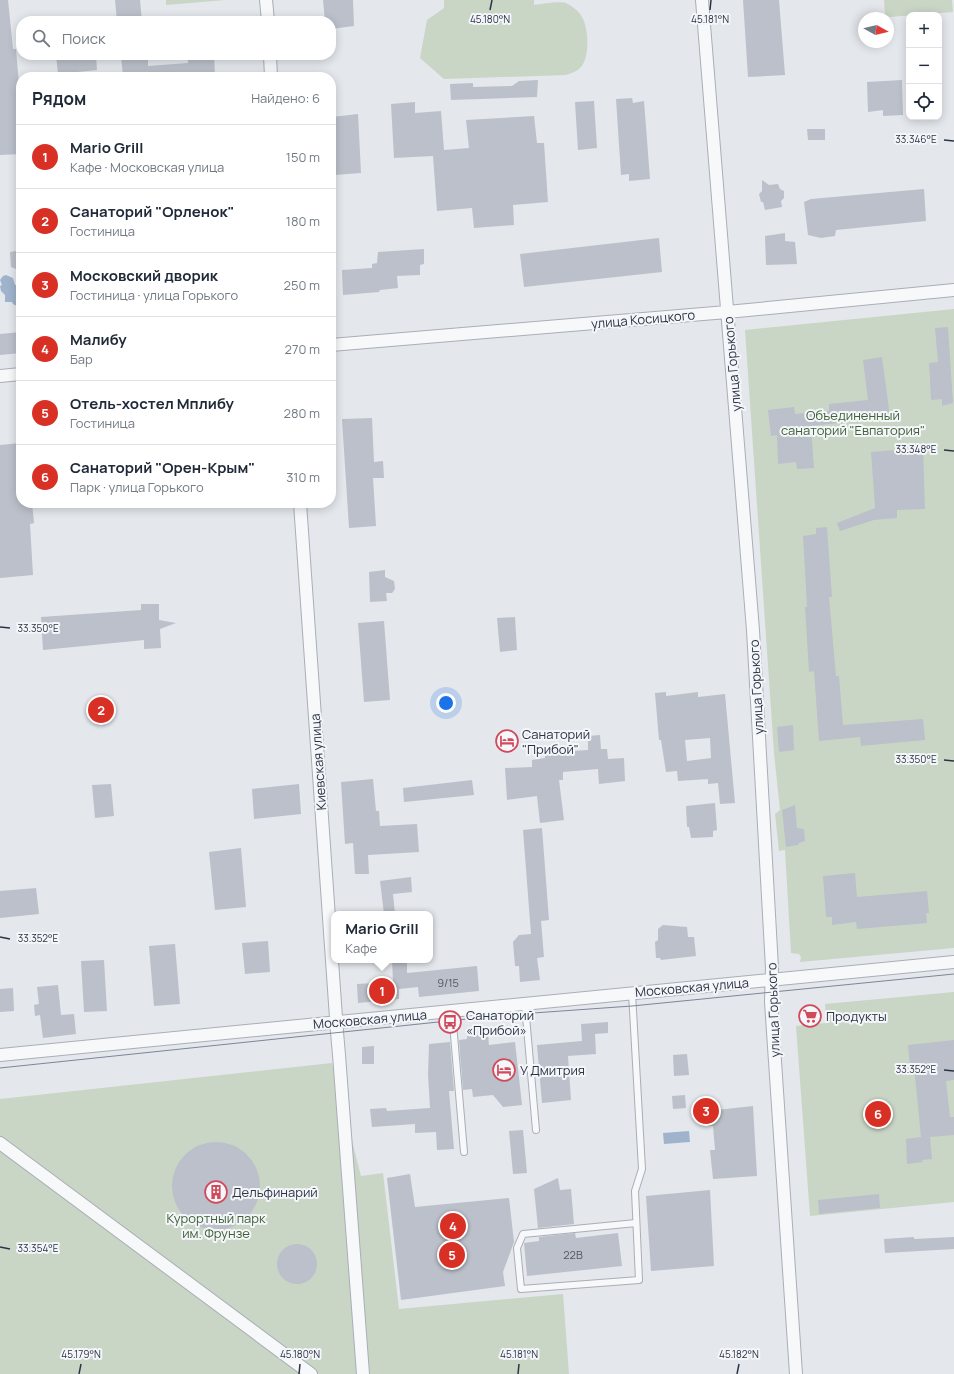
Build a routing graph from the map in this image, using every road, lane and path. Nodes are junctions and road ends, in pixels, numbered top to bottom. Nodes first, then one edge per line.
1 (266, 0) edge
2 (702, 0) edge
3 (268, 16) edge
4 (270, 60) edge
5 (272, 72) edge
6 (954, 290) edge
7 (727, 312) junction
8 (336, 345) edge
9 (16, 374) edge
10 (0, 376) edge
11 (300, 508) edge
12 (331, 950) edge
13 (954, 962) edge
14 (332, 963) edge
15 (772, 980) junction
16 (632, 993) junction
17 (525, 1005) junction
18 (452, 1012) junction
19 (336, 1022) junction
20 (0, 1055) edge
21 (536, 1130) dead end
22 (0, 1143) edge
23 (464, 1152) dead end
24 (636, 1223) junction
25 (311, 1374) edge
26 (363, 1374) edge
27 (796, 1374) edge

1 - 3 street
2 - 7 street, улица Горького
4 - 5 street
6 - 7 street, улица Косицкого
7 - 8 street, улица Косицкого
7 - 15 street, улица Горького
9 - 10 street
11 - 12 street, Киевская улица
13 - 15 street, Московская улица
14 - 19 street, Киевская улица
15 - 16 street, Московская улица
15 - 27 street, улица Горького
16 - 17 street, Московская улица
16 - 24 lane
17 - 18 street, Московская улица
17 - 21 lane
18 - 19 street, Московская улица
18 - 23 lane
19 - 20 street, Московская улица
19 - 26 street, Киевская улица
22 - 25 street
24 - 24 lane

